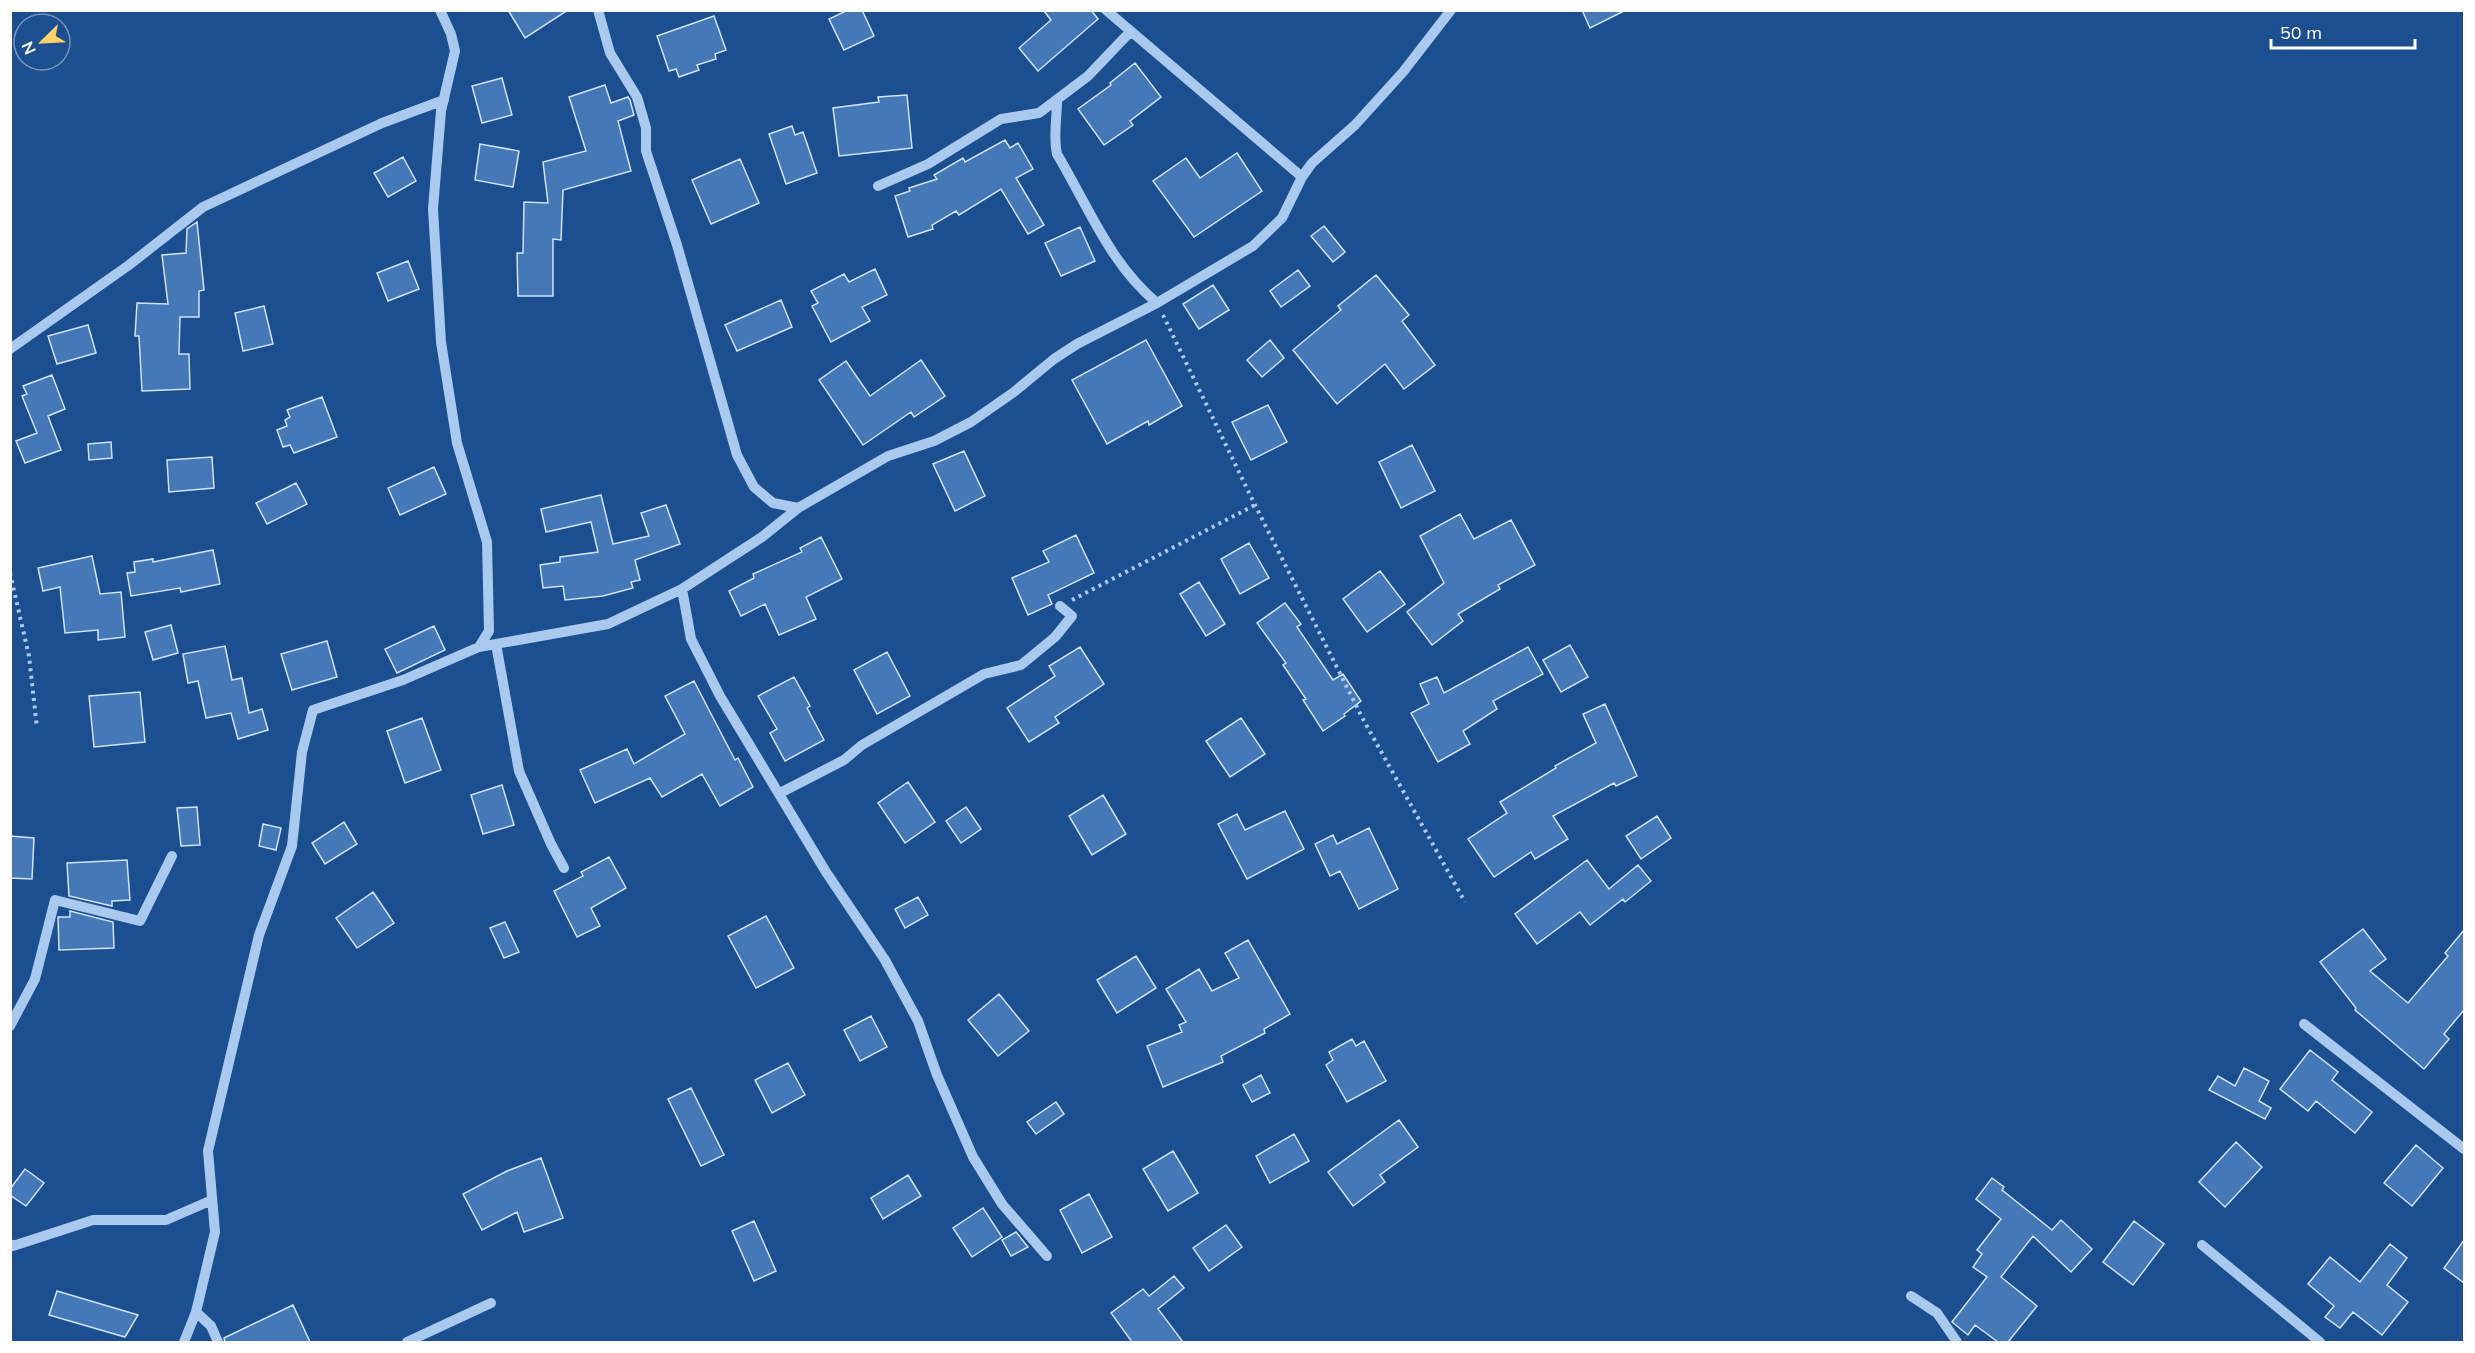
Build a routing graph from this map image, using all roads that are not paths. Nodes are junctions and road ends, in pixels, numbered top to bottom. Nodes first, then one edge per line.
1 (440, 10) edge
2 (598, 10) edge
3 (1106, 10) edge
4 (1451, 10) edge
5 (1130, 32) junction
6 (444, 100) junction
7 (1057, 101) junction
8 (1302, 177) junction
9 (878, 186) dead end
10 (1157, 303) junction
11 (10, 349) edge
12 (798, 508) junction
13 (682, 589) junction
14 (1060, 606) road end
15 (496, 644) junction
16 (479, 647) junction
17 (780, 793) junction
18 (172, 856) dead end
19 (564, 868) dead end
20 (2304, 1024) dead end
21 (10, 1026) edge
22 (2464, 1149) edge
23 (212, 1200) junction
24 (10, 1244) edge
25 (2202, 1245) dead end
26 (1047, 1256) dead end
27 (1911, 1296) dead end
28 (491, 1303) dead end
29 (196, 1312) junction
30 (184, 1342) edge
31 (218, 1342) edge
32 (407, 1342) edge
33 (1957, 1342) edge
34 (2320, 1342) edge

1 - 6 street
2 - 12 street
3 - 5 street
4 - 8 street
5 - 7 street
5 - 8 street
6 - 11 street
6 - 16 street
7 - 9 street
7 - 10 street
8 - 10 street
10 - 12 street
12 - 13 street
13 - 15 street
13 - 17 street
14 - 17 street
15 - 16 street
15 - 19 street
16 - 23 street
17 - 26 street
18 - 21 street
20 - 22 street
23 - 24 street
23 - 29 street
25 - 34 street
27 - 33 street
28 - 32 street
29 - 30 street
29 - 31 street

